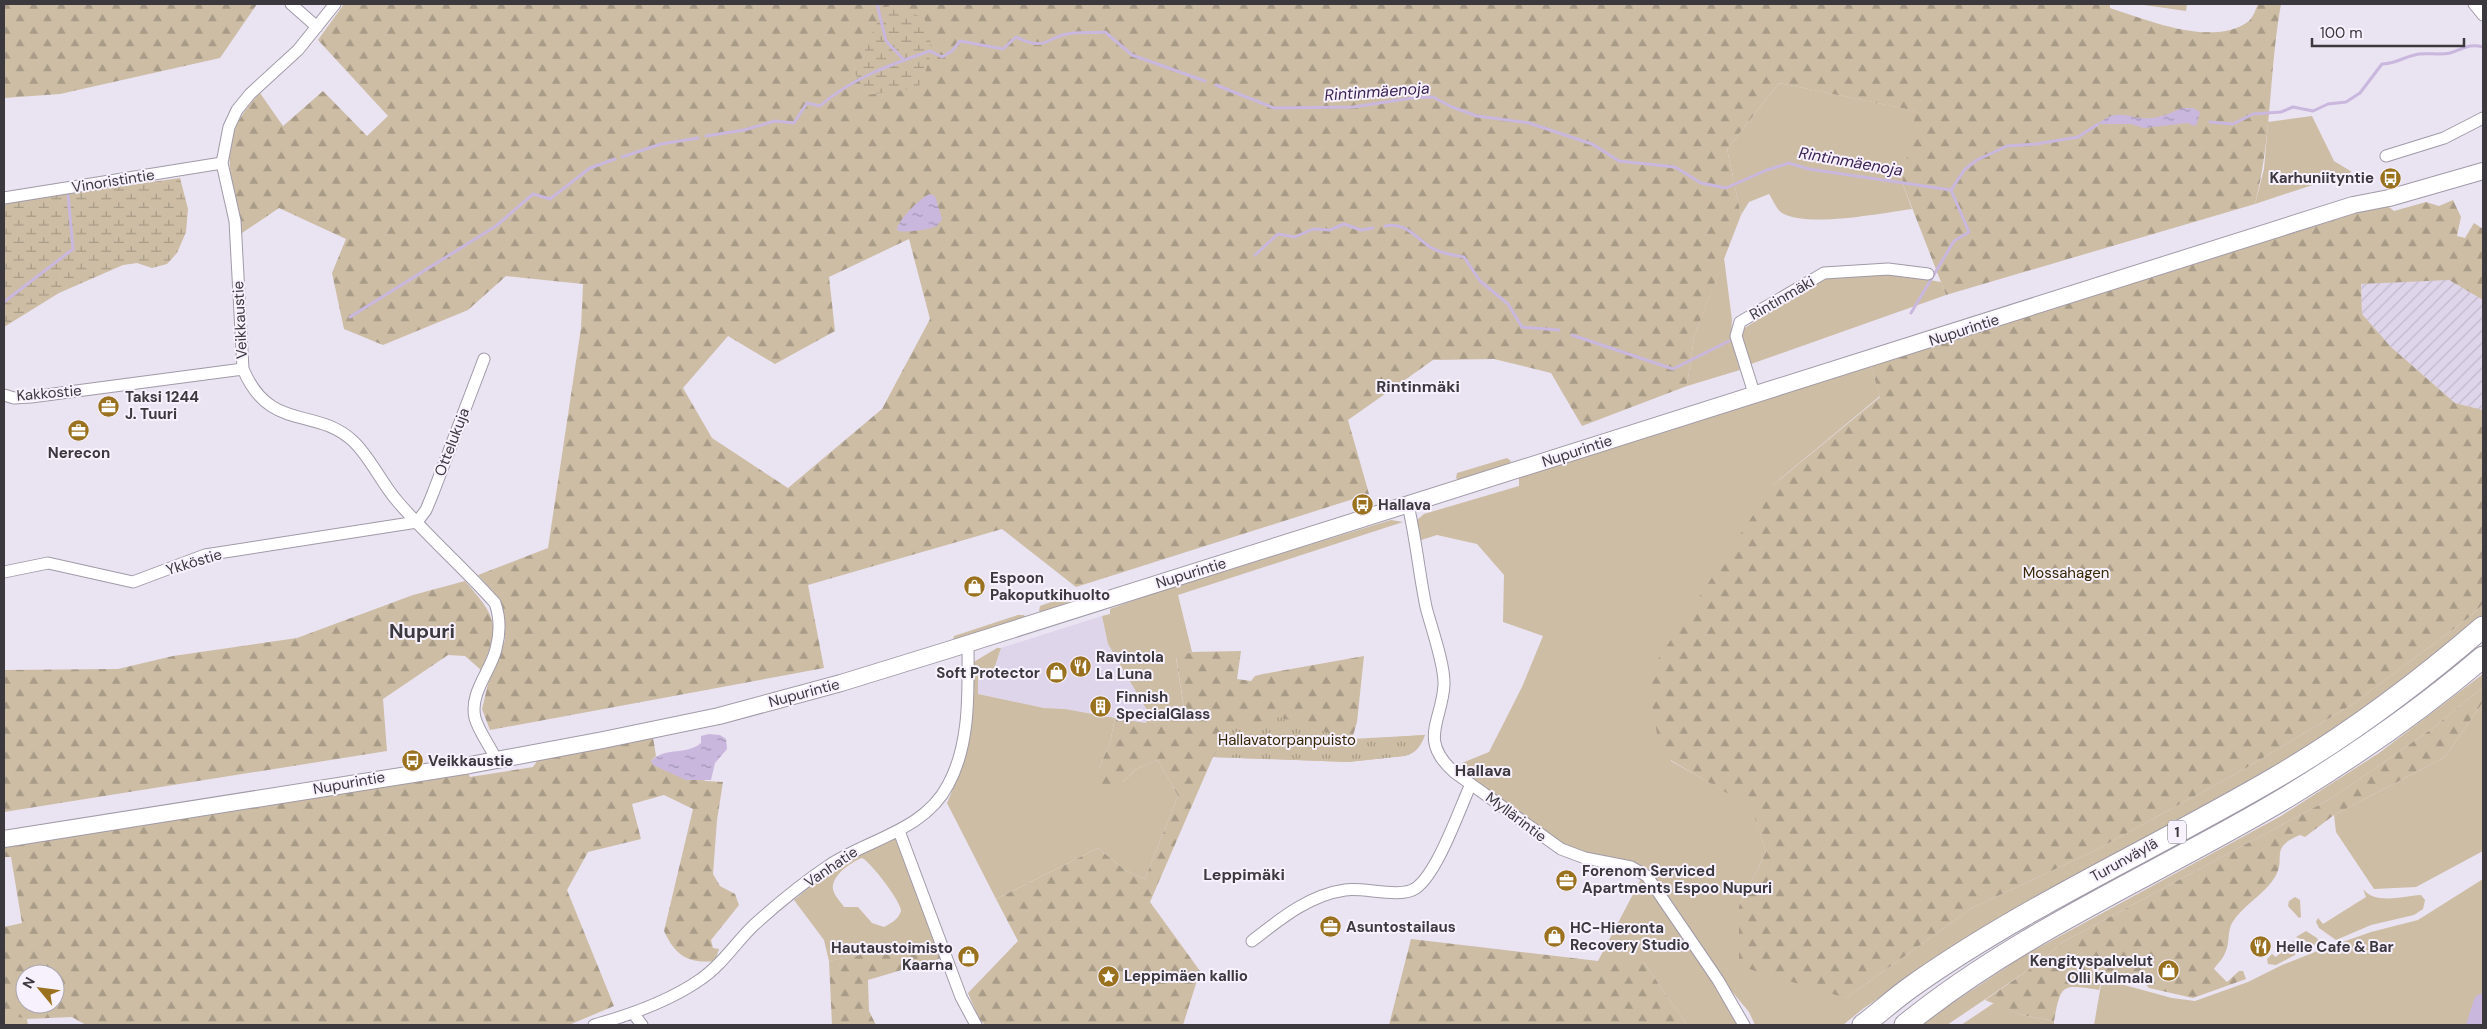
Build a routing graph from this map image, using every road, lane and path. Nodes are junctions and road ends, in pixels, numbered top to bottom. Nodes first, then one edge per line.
1 (291, 4) edge
2 (334, 4) edge
3 (2474, 4) edge
4 (2483, 15) edge
5 (317, 27) junction
6 (2483, 118) edge
7 (2386, 156) dead end
8 (2483, 161) edge
9 (222, 163) junction
10 (2483, 171) edge
11 (4, 198) edge
12 (2354, 205) junction
13 (1928, 274) dead end
14 (484, 359) dead end
15 (243, 370) junction
16 (1754, 393) junction
17 (4, 395) edge
18 (1408, 505) junction
19 (417, 522) junction
20 (4, 572) edge
21 (2483, 628) edge
22 (968, 644) junction
23 (2483, 657) edge
24 (496, 759) junction
25 (1471, 784) junction
26 (899, 831) junction
27 (4, 839) edge
28 (1252, 941) dead end
29 (633, 1012) junction
30 (594, 1025) edge
31 (642, 1025) edge
32 (976, 1025) edge
33 (1744, 1025) edge
34 (1864, 1025) edge
35 (1905, 1025) edge

1 - 5 street
2 - 5 street, Veikkaustie
3 - 4 street
5 - 9 street, Veikkaustie
6 - 7 street
8 - 12 main road, Nupurintie
9 - 11 street, Vinoristintie
9 - 15 street, Veikkaustie
10 - 12 main road, Nupurintie
12 - 16 main road, Nupurintie
13 - 16 street, Rintinmäki
14 - 19 street, Ottelukuja
15 - 17 street, Kakkostie
15 - 19 street, Veikkaustie
16 - 18 main road, Nupurintie
18 - 22 main road, Nupurintie
18 - 25 street, Myllärintie
19 - 20 street, Ykköstie
19 - 24 street, Veikkaustie
21 - 34 highway, Turunväylä / 1
22 - 24 main road, Nupurintie
22 - 26 street, Vanhatie
23 - 35 highway, Turunväylä / 1
24 - 27 main road, Nupurintie
25 - 28 street
25 - 33 street, Myllärintie
26 - 29 street, Vanhatie
26 - 32 street
29 - 30 street, Vanhatie
29 - 31 street

